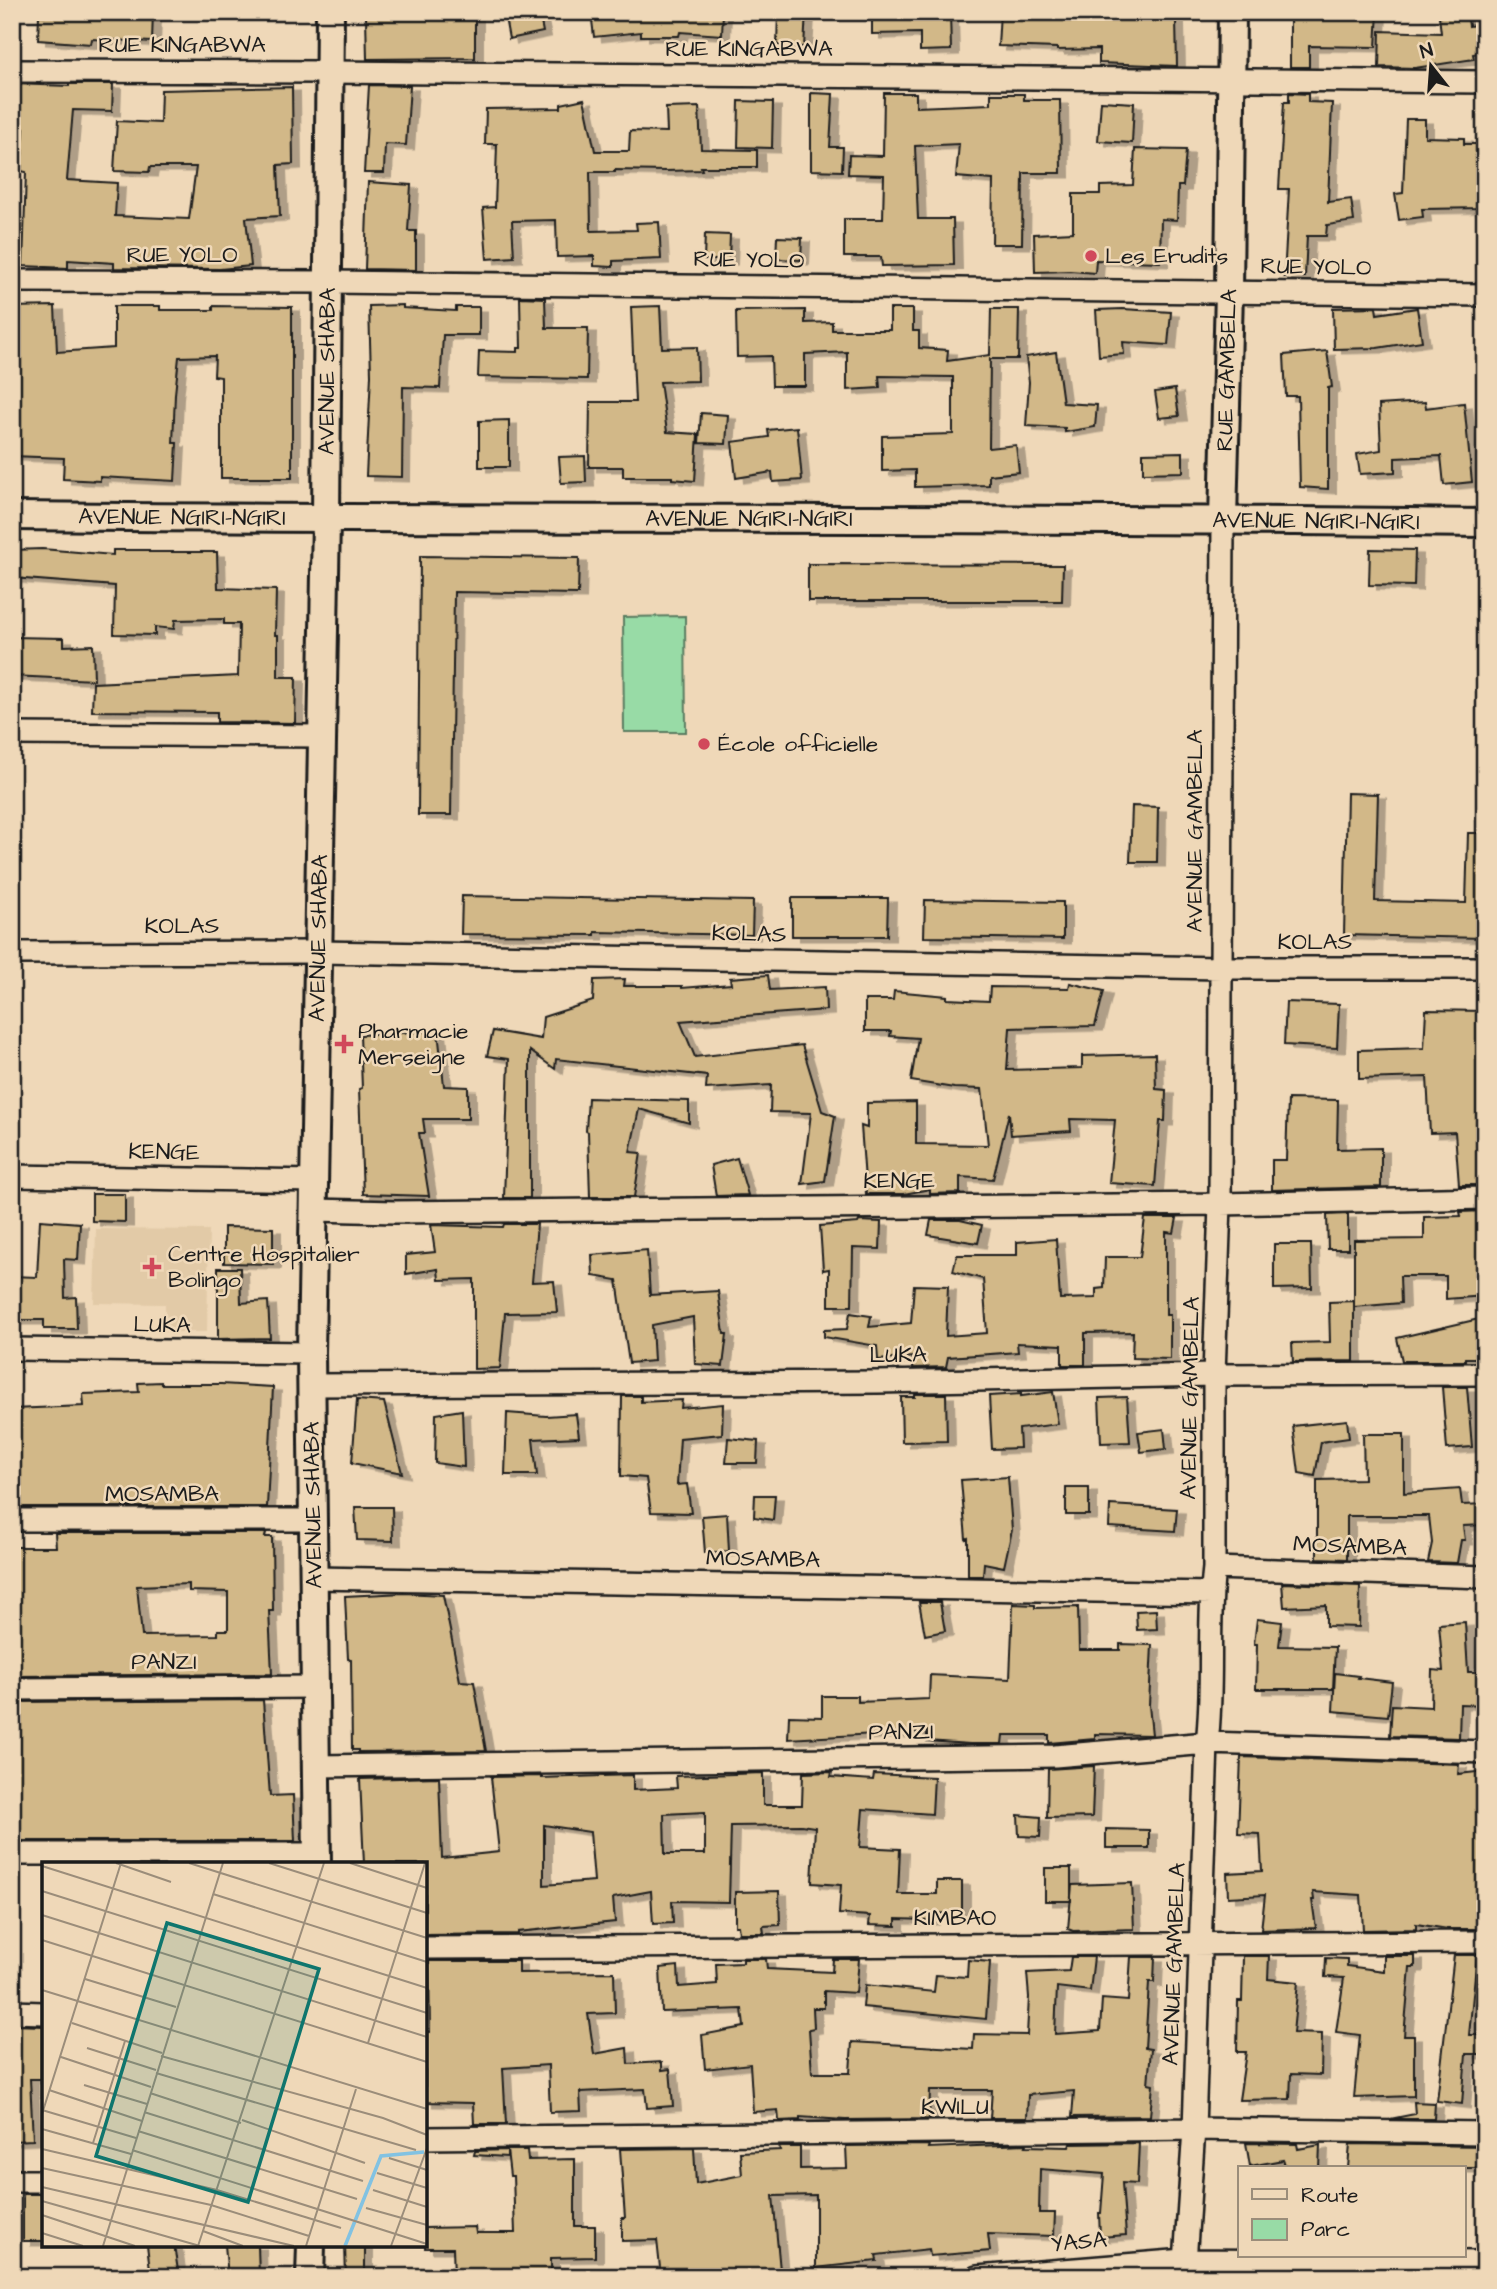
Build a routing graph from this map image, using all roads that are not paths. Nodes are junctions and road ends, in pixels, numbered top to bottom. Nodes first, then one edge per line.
1 (330, 12) edge
2 (1232, 12) edge
3 (12, 71) edge
4 (329, 72) junction
5 (1231, 79) junction
6 (1485, 82) edge
7 (12, 281) edge
8 (328, 282) junction
9 (1229, 292) junction
10 (1485, 295) edge
11 (12, 516) edge
12 (326, 519) junction
13 (1223, 519) junction
14 (1485, 523) edge
15 (12, 734) edge
16 (322, 736) junction
17 (12, 953) edge
18 (319, 953) junction
19 (1221, 968) junction
20 (1485, 968) edge
21 (12, 1176) edge
22 (315, 1181) junction
23 (1485, 1198) edge
24 (1220, 1204) junction
25 (314, 1210) junction
26 (12, 1349) edge
27 (312, 1353) junction
28 (1485, 1374) edge
29 (1214, 1375) junction
30 (312, 1385) junction
31 (12, 1520) edge
32 (312, 1520) junction
33 (1214, 1568) junction
34 (1485, 1577) edge
35 (314, 1578) junction
36 (1211, 1593) junction
37 (316, 1687) junction
38 (12, 1689) edge
39 (1207, 1743) junction
40 (1485, 1752) edge
41 (317, 1766) junction
42 (12, 1854) edge
43 (317, 1859) edge
44 (1201, 1942) junction
45 (1485, 1942) edge
46 (427, 1948) edge
47 (12, 2012) edge
48 (42, 2013) edge
49 (1194, 2130) junction
50 (1485, 2133) edge
51 (427, 2138) edge
52 (12, 2181) edge
53 (42, 2181) edge
54 (311, 2247) edge
55 (1485, 2262) edge
56 (1185, 2268) edge
57 (310, 2277) edge
58 (977, 2277) edge

1 - 4 street, AVENUE SHABA
2 - 5 street, RUE GAMBELA
3 - 4 street, RUE KINGABWA
4 - 5 street, RUE KINGABWA
4 - 8 street, AVENUE SHABA
5 - 6 street, RUE KINGABWA
5 - 9 street, RUE GAMBELA
7 - 8 street, RUE YOLO
8 - 9 street, RUE YOLO
8 - 12 street, AVENUE SHABA
9 - 10 street, RUE YOLO
9 - 13 street, RUE GAMBELA
11 - 12 street, AVENUE NGIRI-NGIRI
12 - 13 street, AVENUE NGIRI-NGIRI
12 - 16 street, AVENUE SHABA
13 - 14 street, AVENUE NGIRI-NGIRI
13 - 19 street, AVENUE GAMBELA
15 - 16 street
16 - 18 street, AVENUE SHABA
17 - 18 street, KOLAS
18 - 19 street, KOLAS
18 - 22 street, AVENUE SHABA
19 - 20 street, KOLAS
19 - 24 street, AVENUE GAMBELA
21 - 22 street, KENGE
22 - 25 street, AVENUE SHABA
23 - 24 street, KENGE
24 - 25 street, KENGE
24 - 29 street, AVENUE GAMBELA
25 - 27 street, AVENUE SHABA
26 - 27 street, LUKA
27 - 30 street, AVENUE SHABA
28 - 29 street, LUKA
29 - 30 street, LUKA
29 - 33 street, AVENUE GAMBELA
30 - 32 street, AVENUE SHABA
31 - 32 street, MOSAMBA
32 - 35 street, AVENUE SHABA
33 - 34 street, MOSAMBA
33 - 36 street, AVENUE GAMBELA
35 - 36 street, MOSAMBA
35 - 37 street, AVENUE SHABA
36 - 39 street, AVENUE GAMBELA
37 - 38 street, PANZI
37 - 41 street, AVENUE SHABA
39 - 40 street, PANZI
39 - 41 street, PANZI
39 - 44 street, AVENUE GAMBELA
41 - 43 street, AVENUE SHABA
42 - 43 street
44 - 45 street, KIMBAO
44 - 46 street, KIMBAO
44 - 49 street, AVENUE GAMBELA
47 - 48 street
49 - 50 street, KWILU
49 - 51 street, KWILU
49 - 56 street, AVENUE GAMBELA
52 - 53 street
54 - 57 street
55 - 56 street, YASA
56 - 58 street, YASA

